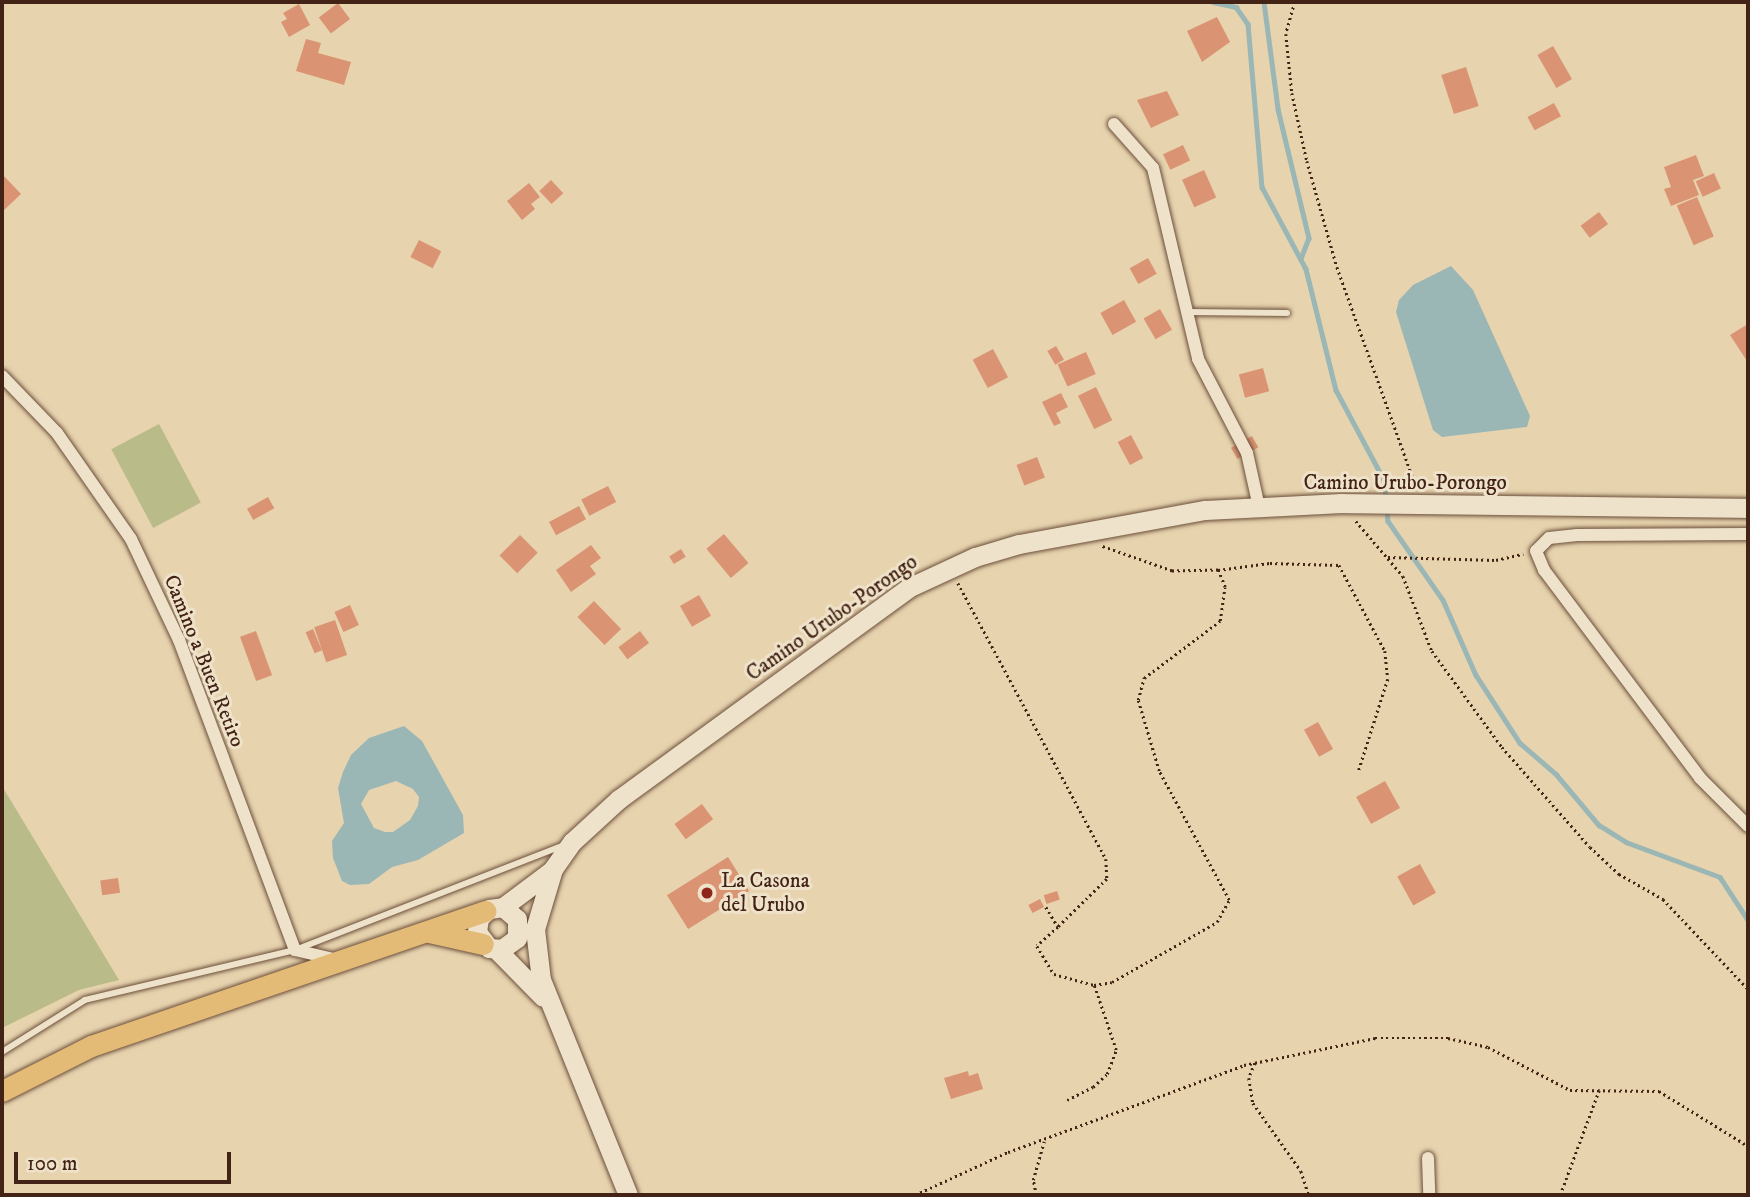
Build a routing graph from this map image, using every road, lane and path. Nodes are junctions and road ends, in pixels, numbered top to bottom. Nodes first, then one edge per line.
1 (1295, 2) edge
2 (1114, 124) dead end
3 (1185, 312) junction
4 (1287, 313) dead end
5 (2, 376) edge
6 (1342, 503) junction
7 (1416, 504) junction
8 (1259, 507) junction
9 (1748, 508) edge
10 (1081, 533) junction
11 (1748, 534) edge
12 (1536, 551) junction
13 (1388, 557) junction
14 (949, 568) junction
15 (1218, 570) junction
16 (1359, 771) dead end
17 (1748, 826) edge
18 (572, 842) junction
19 (553, 869) junction
20 (1046, 906) dead end
21 (494, 909) junction
22 (1058, 927) junction
23 (429, 932) junction
24 (519, 932) junction
25 (489, 947) junction
26 (295, 950) junction
27 (340, 960) junction
28 (541, 980) junction
29 (1094, 985) junction
30 (1748, 989) edge
31 (552, 1009) junction
32 (2, 1052) edge
33 (1255, 1062) junction
34 (1599, 1089) junction
35 (2, 1091) edge
36 (1067, 1100) dead end
37 (1044, 1142) junction
38 (1748, 1146) edge
39 (1428, 1158) dead end
40 (628, 1195) edge
41 (915, 1195) edge
42 (1036, 1195) edge
43 (1309, 1195) edge
44 (1429, 1195) edge
45 (1560, 1195) edge

1 - 7 path
2 - 3 street
3 - 4 lane
3 - 8 street
5 - 26 street, Camino a Buen Retiro
6 - 7 main road, Camino Urubo-Porongo
6 - 8 main road, Camino Urubo-Porongo
6 - 13 path
7 - 9 main road, Camino Urubo-Porongo
8 - 10 main road, Camino Urubo-Porongo
10 - 14 main road, Camino Urubo-Porongo
10 - 15 path
11 - 12 street
12 - 13 path
12 - 17 street
13 - 30 path
14 - 18 main road, Camino Urubo-Porongo
14 - 22 path
15 - 16 path
15 - 29 path
18 - 19 main road, Camino Urubo-Porongo
18 - 26 lane
19 - 21 main road
19 - 28 main road, Camino Urubo-Porongo
20 - 22 path
21 - 23 main road
21 - 24 main road
21 - 25 main road
22 - 29 path
23 - 25 main road
23 - 27 main road
24 - 25 main road
24 - 28 main road
25 - 31 main road
26 - 27 street
26 - 32 lane
27 - 35 main road
28 - 31 main road, Camino Urubo-Porongo
29 - 36 path
31 - 40 main road, Camino Urubo-Porongo
33 - 34 path
33 - 37 path
33 - 43 path
34 - 38 path
34 - 45 path
37 - 41 path
37 - 42 path
39 - 44 street

